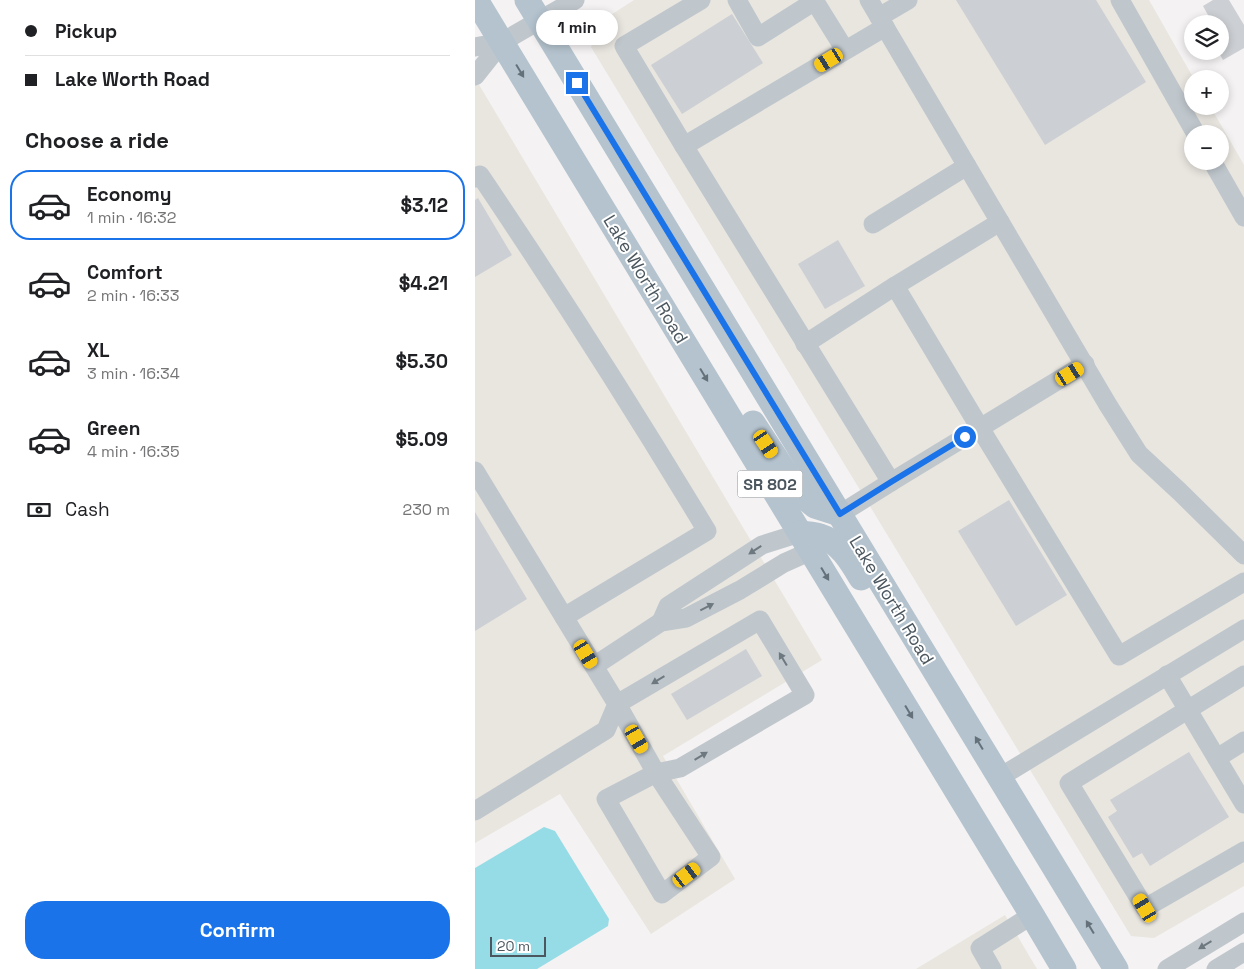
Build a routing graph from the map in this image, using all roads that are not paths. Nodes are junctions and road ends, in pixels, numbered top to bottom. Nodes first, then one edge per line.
1 (476, 0) edge
2 (575, 0) edge
3 (701, 0) edge
4 (737, 0) edge
5 (869, 0) edge
6 (908, 0) edge
7 (1120, 0) edge
8 (814, 1) edge
9 (533, 10) edge
10 (882, 22) junction
11 (503, 42) junction
12 (475, 47) edge
13 (845, 50) junction
14 (475, 76) edge
15 (1192, 125) edge
16 (684, 146) junction
17 (967, 166) junction
18 (1217, 170) edge
19 (475, 178) edge
20 (1244, 217) edge
21 (1001, 222) junction
22 (873, 224) dead end
23 (895, 286) junction
24 (667, 314) junction
25 (805, 344) junction
26 (1085, 364) junction
27 (980, 428) junction
28 (475, 471) edge
29 (891, 482) junction
30 (840, 514) junction
31 (806, 542) junction
32 (1244, 555) edge
33 (1244, 582) edge
34 (564, 617) junction
35 (661, 622) junction
36 (1244, 629) edge
37 (594, 666) junction
38 (1167, 675) junction
39 (1244, 675) edge
40 (953, 700) junction
41 (617, 704) junction
42 (1188, 709) junction
43 (1244, 741) edge
44 (1217, 758) junction
45 (656, 773) junction
46 (1000, 777) junction
47 (1244, 804) edge
48 (475, 811) edge
49 (1244, 851) edge
50 (1032, 915) junction
51 (1244, 922) edge
52 (1244, 952) edge
53 (992, 969) edge
54 (1063, 969) edge
55 (1116, 969) edge
56 (1167, 969) edge
57 (1216, 969) edge

1 - 11 main road, Lake Worth Road / SR 802
2 - 9 street
3 - 16 street
4 - 8 street
5 - 10 street
6 - 10 street
7 - 15 street
8 - 13 street
9 - 11 street
9 - 30 main road, Lake Worth Road / SR 802
10 - 13 street
10 - 17 street
11 - 12 street
11 - 14 street
11 -> 24 main road, Lake Worth Road / SR 802
13 - 16 street
16 - 25 street
17 - 21 street
17 - 22 street
18 - 20 street
19 - 34 street
21 - 23 street
21 - 26 street
23 - 25 street
23 - 27 street
24 - 30 main road
24 -> 31 main road, Lake Worth Road / SR 802
25 - 29 street
26 - 27 street
26 - 32 street
27 - 29 street
27 - 33 street
28 - 34 street
29 - 30 street
30 - 40 main road, Lake Worth Road / SR 802
35 -> 31 street
31 -> 35 street
31 - 40 main road
31 -> 50 main road, Lake Worth Road / SR 802
34 - 37 street
35 - 37 street
36 - 38 street
37 - 41 street
38 - 42 street
38 - 46 street
39 - 42 street
46 -> 40 main road, Lake Worth Road / SR 802
41 - 45 street
45 -> 41 street
41 - 48 street
42 - 44 street
42 - 49 street
43 - 44 street
44 - 47 street
45 - 45 street
55 -> 46 main road, Lake Worth Road / SR 802
50 - 53 street
50 - 54 main road, Lake Worth Road / SR 802
51 -> 56 street
52 - 57 street

